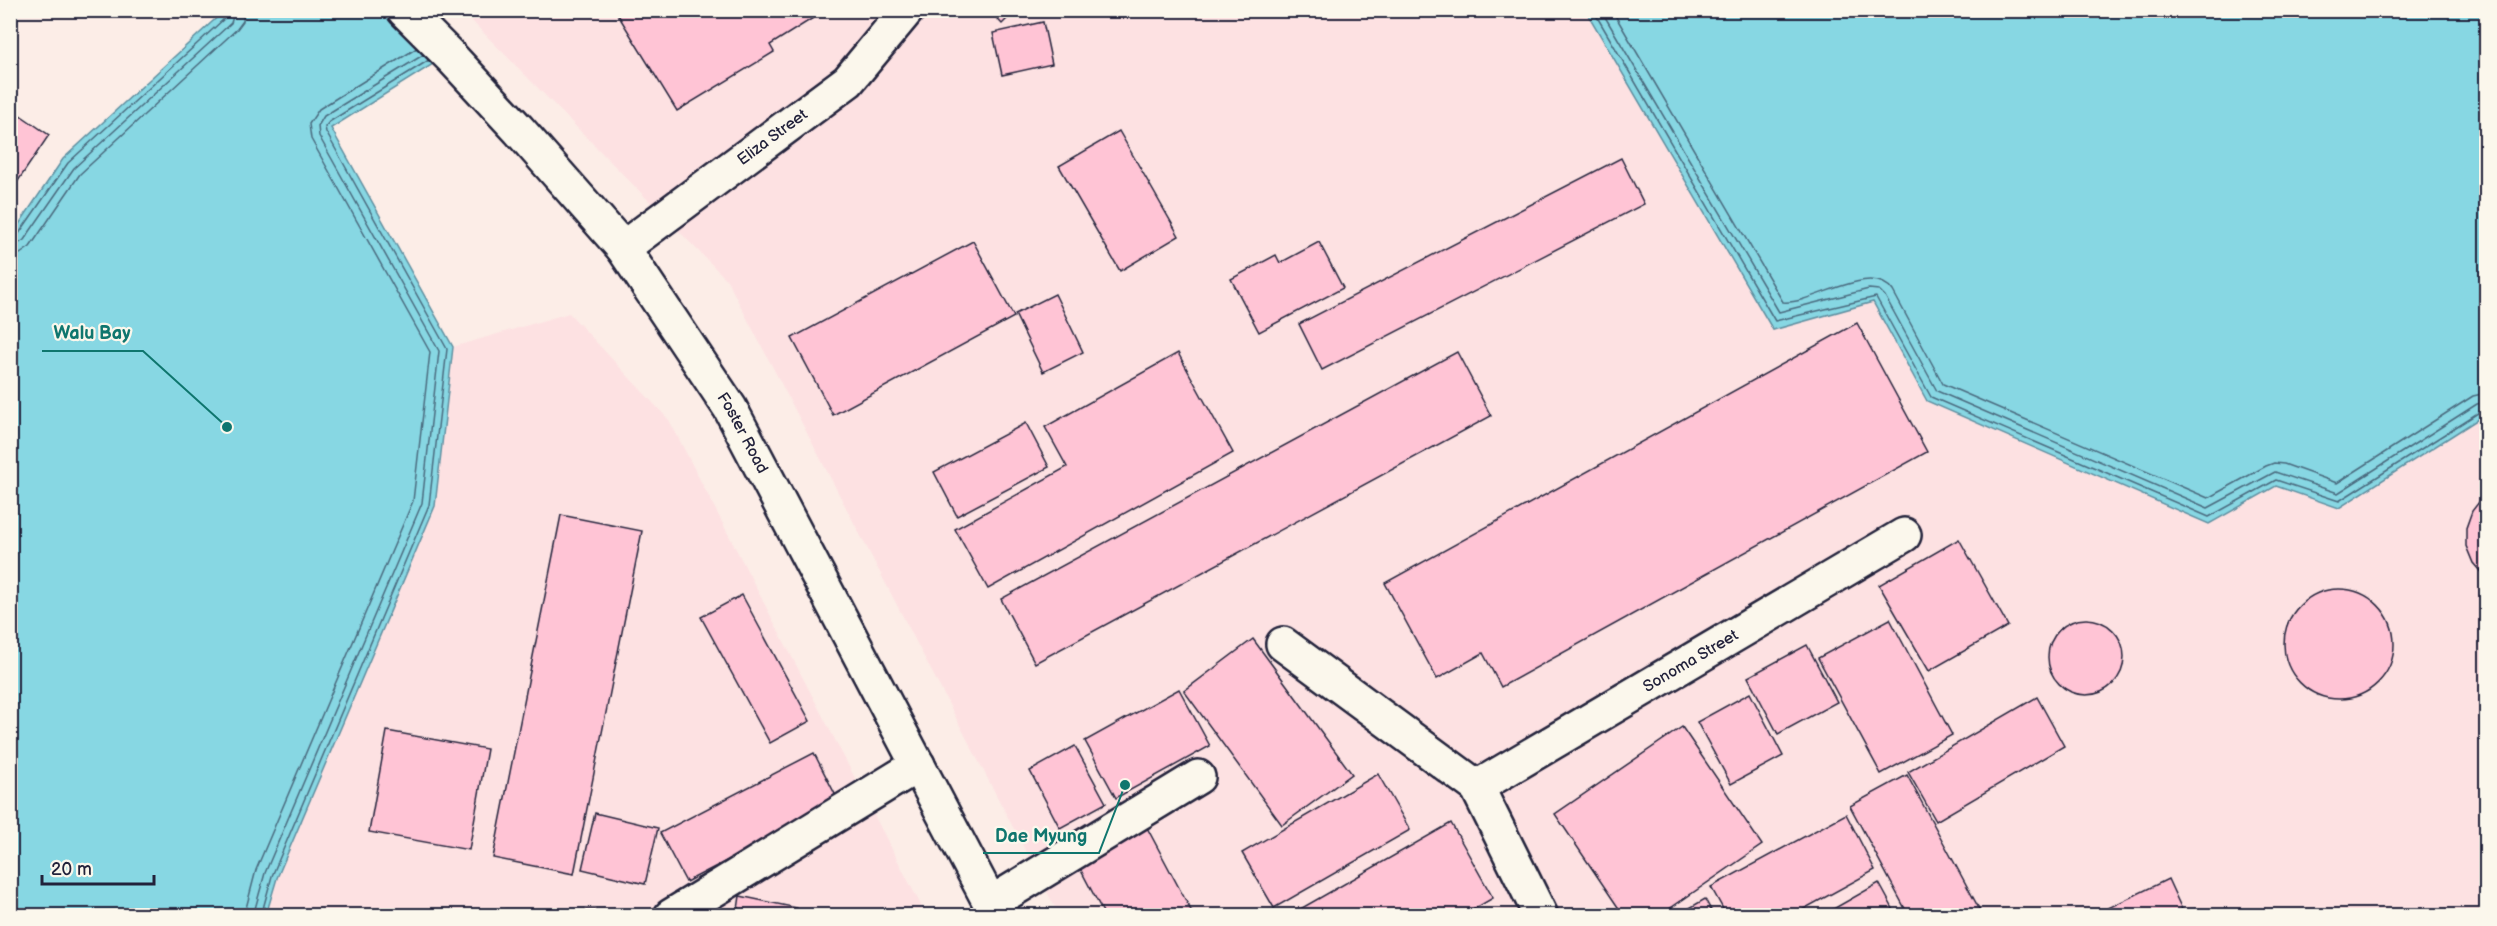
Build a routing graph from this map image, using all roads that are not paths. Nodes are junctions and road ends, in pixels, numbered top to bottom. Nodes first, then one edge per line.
1 (404, 10) edge
2 (908, 10) edge
3 (623, 248) junction
4 (1904, 535) dead end
5 (1283, 644) dead end
6 (918, 765) junction
7 (1198, 777) dead end
8 (1477, 787) junction
9 (994, 909) edge
10 (671, 915) edge
11 (1541, 915) edge

1 - 3 street, Foster Road
2 - 3 street, Eliza Street
3 - 6 street, Foster Road
4 - 8 street, Sonoma Street
5 - 8 street
6 - 9 street, Foster Road
6 - 10 street
7 - 9 street
8 - 11 street

